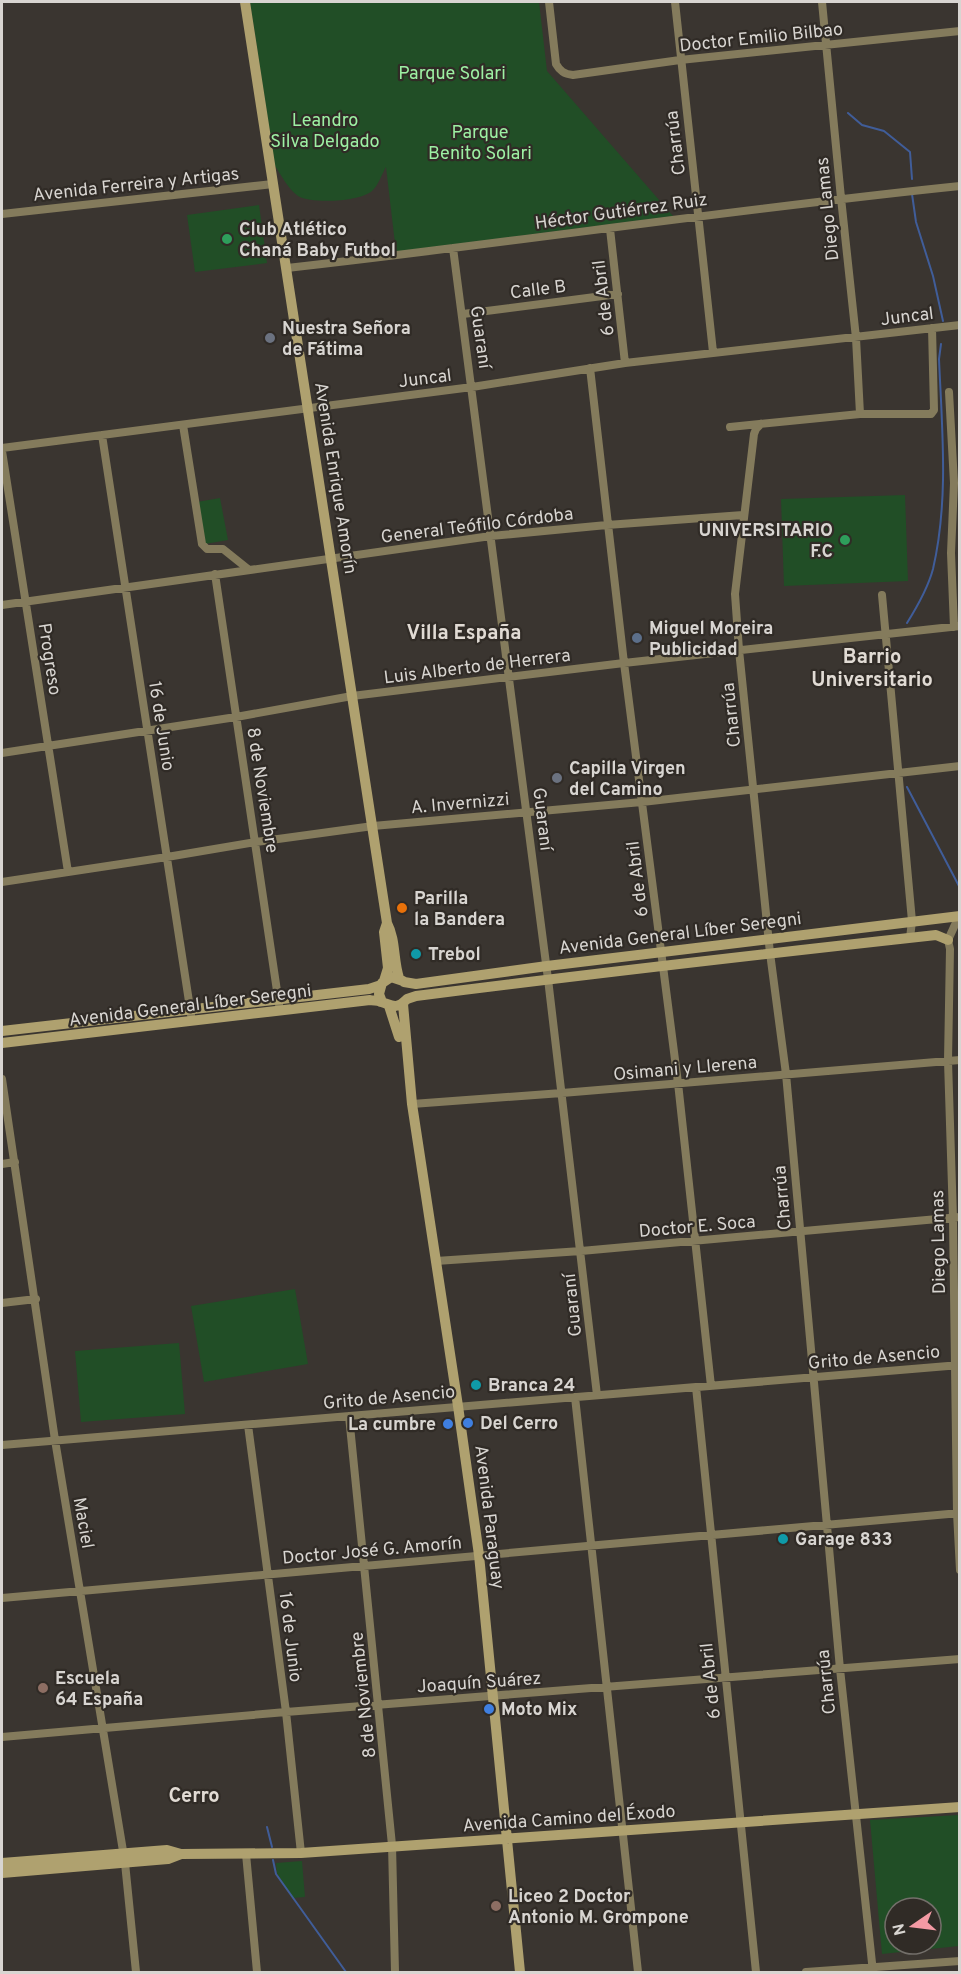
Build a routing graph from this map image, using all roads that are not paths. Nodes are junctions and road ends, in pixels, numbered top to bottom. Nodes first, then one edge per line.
1 (245, 2) edge
2 (549, 2) edge
3 (675, 2) edge
4 (822, 2) edge
5 (960, 31) edge
6 (826, 44) junction
7 (680, 60) junction
8 (273, 184) junction
9 (960, 186) edge
10 (841, 198) junction
11 (2, 214) edge
12 (698, 216) junction
13 (610, 229) junction
14 (453, 248) junction
15 (287, 268) junction
16 (618, 294) junction
17 (463, 314) junction
18 (960, 325) edge
19 (932, 328) junction
20 (856, 338) junction
21 (713, 352) junction
22 (625, 363) junction
23 (590, 368) junction
24 (472, 387) junction
25 (949, 392) dead end
26 (308, 409) junction
27 (860, 414) junction
28 (761, 424) junction
29 (183, 425) junction
30 (730, 427) dead end
31 (102, 435) junction
32 (2, 449) edge
33 (957, 483) edge
34 (743, 515) junction
35 (607, 525) junction
36 (491, 536) junction
37 (332, 558) junction
38 (248, 569) junction
39 (215, 574) junction
40 (126, 587) junction
41 (882, 595) dead end
42 (26, 601) junction
43 (2, 604) edge
44 (957, 627) edge
45 (885, 634) junction
46 (739, 650) junction
47 (624, 663) junction
48 (509, 678) junction
49 (352, 696) junction
50 (236, 717) junction
51 (148, 730) junction
52 (48, 746) junction
53 (2, 753) edge
54 (960, 766) edge
55 (899, 771) junction
56 (753, 788) junction
57 (642, 802) junction
58 (527, 813) junction
59 (373, 826) junction
60 (256, 842) junction
61 (166, 857) junction
62 (68, 872) junction
63 (2, 882) edge
64 (959, 916) edge
65 (912, 921) junction
66 (387, 923) junction
67 (910, 938) junction
68 (769, 940) junction
69 (948, 940) junction
70 (661, 952) junction
71 (770, 953) junction
72 (547, 966) junction
73 (662, 966) junction
74 (548, 979) junction
75 (402, 980) junction
76 (382, 983) junction
77 (278, 999) junction
78 (405, 1001) junction
79 (386, 1004) junction
80 (190, 1009) junction
81 (280, 1011) junction
82 (192, 1021) junction
83 (2, 1031) edge
84 (2, 1043) edge
85 (948, 1060) junction
86 (960, 1060) edge
87 (407, 1069) junction
88 (786, 1074) junction
89 (2, 1079) edge
90 (678, 1083) junction
91 (561, 1093) junction
92 (412, 1104) junction
93 (15, 1162) junction
94 (2, 1164) edge
95 (956, 1217) edge
96 (801, 1232) junction
97 (695, 1241) junction
98 (581, 1251) junction
99 (436, 1261) junction
100 (36, 1299) junction
101 (2, 1303) edge
102 (957, 1365) edge
103 (812, 1377) junction
104 (711, 1386) junction
105 (696, 1387) junction
106 (597, 1395) junction
107 (575, 1397) junction
108 (459, 1406) junction
109 (349, 1416) junction
110 (248, 1425) junction
111 (55, 1440) junction
112 (2, 1445) edge
113 (958, 1513) edge
114 (827, 1524) junction
115 (711, 1535) junction
116 (591, 1545) junction
117 (479, 1556) junction
118 (365, 1566) junction
119 (960, 1570) edge
120 (268, 1574) junction
121 (81, 1591) junction
122 (2, 1598) edge
123 (960, 1659) edge
124 (840, 1669) junction
125 (725, 1678) junction
126 (607, 1687) junction
127 (493, 1696) junction
128 (379, 1705) junction
129 (286, 1712) junction
130 (102, 1728) junction
131 (2, 1737) edge
132 (960, 1807) edge
133 (855, 1815) junction
134 (740, 1823) junction
135 (622, 1832) junction
136 (506, 1840) junction
137 (392, 1845) junction
138 (301, 1853) junction
139 (246, 1854) junction
140 (124, 1858) junction
141 (2, 1863) edge
142 (2, 1873) edge
143 (960, 1961) edge
144 (872, 1970) edge
145 (136, 1972) edge
146 (257, 1972) edge
147 (395, 1972) edge
148 (520, 1972) edge
149 (639, 1972) edge
150 (756, 1972) edge
151 (806, 1972) edge

1 - 8 street, Avenida Enrique Amorín
2 - 7 street, Doctor Emilio Bilbao
3 - 7 street, Charrúa
4 - 6 street, Diego Lamas
5 - 6 street, Doctor Emilio Bilbao
6 - 7 street, Doctor Emilio Bilbao
6 - 10 street, Diego Lamas
7 - 12 street, Charrúa
8 - 11 street, Avenida Ferreira y Artigas
8 - 15 street, Avenida Enrique Amorín
9 - 10 street, Héctor Gutiérrez Ruiz
10 - 12 street, Héctor Gutiérrez Ruiz
10 - 20 street, Diego Lamas
12 - 13 street, Héctor Gutiérrez Ruiz
12 - 21 street, Charrúa
13 - 14 street, Héctor Gutiérrez Ruiz
13 - 16 street, 6 de Abril
14 - 15 street, Héctor Gutiérrez Ruiz
14 - 17 street, Guaraní
15 - 26 street, Avenida Enrique Amorín
16 - 17 street, Calle B
16 - 22 street, 6 de Abril
17 - 24 street, Guaraní
18 - 19 street, Juncal
19 - 20 street, Juncal
19 - 27 street
20 - 21 street, Juncal
20 - 27 street, Diego Lamas
21 - 22 street, Juncal
22 - 23 street, Juncal
23 - 24 street, Juncal
23 - 35 street, 6 de Abril
24 - 26 street, Juncal
24 - 36 street, Guaraní
25 - 33 street
26 - 29 street, Juncal
26 - 37 street, Avenida Enrique Amorín
27 - 28 street
28 - 30 street
28 - 34 street, Charrúa
29 - 31 street, Juncal
29 - 38 street
31 - 32 street, Juncal
31 - 40 street, 16 de Junio
32 - 42 street, Progreso
33 - 44 street
34 - 35 street, General Teófilo Córdoba
34 - 46 street, Charrúa
35 - 36 street, General Teófilo Córdoba
35 - 47 street, 6 de Abril
36 - 37 street, General Teófilo Córdoba
36 - 48 street, Guaraní
37 - 38 street, General Teófilo Córdoba
37 - 49 street, Avenida Enrique Amorín
38 - 39 street, General Teófilo Córdoba
39 - 40 street, General Teófilo Córdoba
39 - 50 street, 8 de Noviembre
40 - 42 street, General Teófilo Córdoba
40 - 51 street, 16 de Junio
41 - 45 street
42 - 43 street, General Teófilo Córdoba
42 - 52 street, Progreso
44 - 45 street, Luis Alberto de Herrera
45 - 46 street, Luis Alberto de Herrera
45 - 55 street
46 - 47 street, Luis Alberto de Herrera
46 - 56 street, Charrúa
47 - 48 street, Luis Alberto de Herrera
47 - 57 street, 6 de Abril
48 - 49 street, Luis Alberto de Herrera
48 - 58 street, Guaraní
49 - 50 street, Luis Alberto de Herrera
49 - 59 street, Avenida Enrique Amorín
50 - 51 street, Luis Alberto de Herrera
50 - 60 street, 8 de Noviembre
51 - 52 street, Luis Alberto de Herrera
51 - 61 street, 16 de Junio
52 - 53 street, Luis Alberto de Herrera
52 - 62 street, Progreso
54 - 55 street, A. Invernizzi
55 - 56 street, A. Invernizzi
55 - 65 street
56 - 57 street, A. Invernizzi
56 - 68 street, Charrúa
57 - 58 street, A. Invernizzi
57 - 70 street, 6 de Abril
58 - 59 street, A. Invernizzi
58 - 72 street, Guaraní
59 - 60 street, A. Invernizzi
59 - 66 street, Avenida Enrique Amorín
60 - 61 street, A. Invernizzi
60 - 77 street, 8 de Noviembre
61 - 62 street, A. Invernizzi
61 - 80 street, 16 de Junio
62 - 63 street, A. Invernizzi
64 - 65 street, Avenida General Líber Seregni
64 - 69 street, Diego Lamas
65 - 67 street
65 - 68 street, Avenida General Líber Seregni
66 - 75 street, Avenida Enrique Amorín
66 - 76 street, Avenida Enrique Amorín
67 - 69 street, Avenida General Líber Seregni
67 - 71 street, Avenida General Líber Seregni
68 - 70 street, Avenida General Líber Seregni
68 - 71 street, Charrúa
69 - 85 street, Diego Lamas
70 - 72 street, Avenida General Líber Seregni
70 - 73 street, 6 de Abril
71 - 73 street, Avenida General Líber Seregni
71 - 88 street, Charrúa
72 - 74 street, Guaraní
72 - 75 street, Avenida General Líber Seregni
73 - 74 street, Avenida General Líber Seregni
73 - 90 street, 6 de Abril
74 - 78 street, Avenida General Líber Seregni
74 - 91 street, Guaraní
75 - 76 street
75 - 78 street
76 - 77 street, Avenida General Líber Seregni
76 - 79 street
77 - 80 street, Avenida General Líber Seregni
77 - 81 street, 8 de Noviembre
78 - 79 street
78 - 87 street, Avenida Paraguay
79 - 81 street, Avenida General Líber Seregni
79 - 87 street, Avenida Paraguay
80 - 82 street, 16 de Junio
80 - 83 street, Avenida General Líber Seregni
81 - 82 street, Avenida General Líber Seregni
82 - 84 street, Avenida General Líber Seregni
85 - 86 street, Osimani y Llerena
85 - 88 street, Osimani y Llerena
85 - 95 street, Diego Lamas
87 - 92 street, Avenida Paraguay
88 - 90 street, Osimani y Llerena
88 - 96 street, Charrúa
89 - 93 street, Maciel
90 - 91 street, Osimani y Llerena
90 - 97 street, 6 de Abril
91 - 92 street, Osimani y Llerena
91 - 98 street, Guaraní
92 - 99 street, Avenida Paraguay
93 - 94 street
93 - 100 street, Maciel
95 - 96 street, Doctor E. Soca
95 - 102 street, Diego Lamas
96 - 97 street, Doctor E. Soca
96 - 103 street, Charrúa
97 - 98 street, Doctor E. Soca
97 - 104 street, 6 de Abril
98 - 99 street, Doctor E. Soca
98 - 106 street, Guaraní
99 - 108 street, Avenida Paraguay
100 - 101 street
100 - 111 street, Maciel
102 - 103 street, Grito de Asencio
102 - 113 street, Diego Lamas
103 - 104 street, Grito de Asencio
103 - 114 street, Charrúa
104 - 105 street, Grito de Asencio
105 - 106 street, Grito de Asencio
105 - 115 street, 6 de Abril
106 - 107 street, Grito de Asencio
107 - 108 street, Grito de Asencio
107 - 116 street
108 - 109 street, Grito de Asencio
108 - 117 street, Avenida Paraguay
109 - 110 street, Grito de Asencio
109 - 118 street, 8 de Noviembre
110 - 111 street, Grito de Asencio
110 - 120 street, 16 de Junio
111 - 112 street, Grito de Asencio
111 - 121 street, Maciel
113 - 114 street, Doctor José G. Amorín
113 - 119 street, Diego Lamas
114 - 115 street, Doctor José G. Amorín
114 - 124 street, Charrúa
115 - 116 street, Doctor José G. Amorín
115 - 125 street, 6 de Abril
116 - 117 street, Doctor José G. Amorín
116 - 126 street
117 - 118 street, Doctor José G. Amorín
117 - 127 street, Avenida Paraguay
118 - 120 street, Doctor José G. Amorín
118 - 128 street, 8 de Noviembre
120 - 121 street, Doctor José G. Amorín
120 - 129 street, 16 de Junio
121 - 122 street, Doctor José G. Amorín
121 - 130 street, Maciel
123 - 124 street, Joaquín Suárez
124 - 125 street, Joaquín Suárez
124 - 133 street, Charrúa
125 - 126 street, Joaquín Suárez
125 - 134 street, 6 de Abril
126 - 127 street, Joaquín Suárez
126 - 135 street
127 - 128 street, Joaquín Suárez
127 - 136 street, Avenida Paraguay
128 - 129 street, Joaquín Suárez
128 - 137 street, 8 de Noviembre
129 - 130 street, Joaquín Suárez
129 - 138 street, 16 de Junio
130 - 131 street, Joaquín Suárez
130 - 140 street, Maciel
132 - 133 street, Avenida Camino del Éxodo
133 - 134 street, Avenida Camino del Éxodo
133 - 144 street, Charrúa
134 - 135 street, Avenida Camino del Éxodo
134 - 150 street, 6 de Abril
135 - 136 street, Avenida Camino del Éxodo
135 - 149 street
136 - 137 street, Avenida Camino del Éxodo
136 - 148 street, Avenida Paraguay
137 - 138 street, Avenida Camino del Éxodo
137 - 147 street, 8 de Noviembre
138 - 139 street, Avenida Camino del Éxodo
139 - 140 street, Avenida Camino del Éxodo
139 - 146 street
140 - 141 street, Avenida Camino del Éxodo
140 - 142 street, Avenida Camino del Éxodo
140 - 145 street, Maciel
143 - 144 street
144 - 151 street

